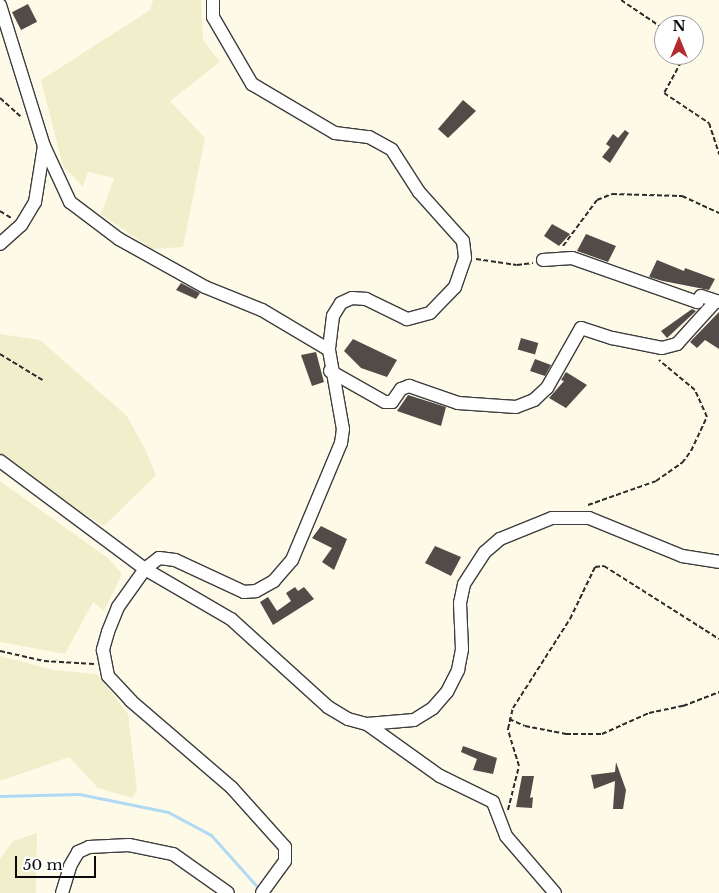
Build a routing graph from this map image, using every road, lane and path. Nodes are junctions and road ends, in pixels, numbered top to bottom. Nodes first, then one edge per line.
1 (213, 0) edge
2 (621, 0) edge
3 (0, 5) edge
4 (654, 23) edge
5 (679, 65) edge
6 (0, 98) edge
7 (24, 120) dead end
8 (44, 146) junction
9 (719, 154) edge
10 (719, 213) edge
11 (0, 244) edge
12 (465, 258) junction
13 (543, 260) junction
14 (718, 302) edge
15 (329, 350) junction
16 (0, 354) edge
17 (655, 358) dead end
18 (330, 371) junction
19 (44, 381) dead end
20 (0, 461) edge
21 (572, 516) junction
22 (719, 562) edge
23 (145, 569) junction
24 (719, 639) edge
25 (0, 652) edge
26 (104, 664) junction
27 (719, 692) edge
28 (509, 719) junction
29 (367, 724) junction
30 (499, 814) junction
31 (62, 893) edge
32 (228, 893) edge
33 (262, 893) edge
34 (555, 893) edge

1 - 12 street
2 - 4 path
3 - 8 street
5 - 9 path
6 - 7 path
8 - 11 street
8 - 15 street
10 - 13 path
12 - 13 path
12 - 15 street
13 - 14 street
14 - 18 street
15 - 18 street
16 - 19 path
17 - 21 path
18 - 23 street
20 - 23 street
21 - 22 street
21 - 29 street
23 - 26 street
23 - 29 street
24 - 28 path
25 - 26 path
26 - 33 street
27 - 28 path
28 - 30 path
29 - 30 street
30 - 34 street
31 - 32 street

